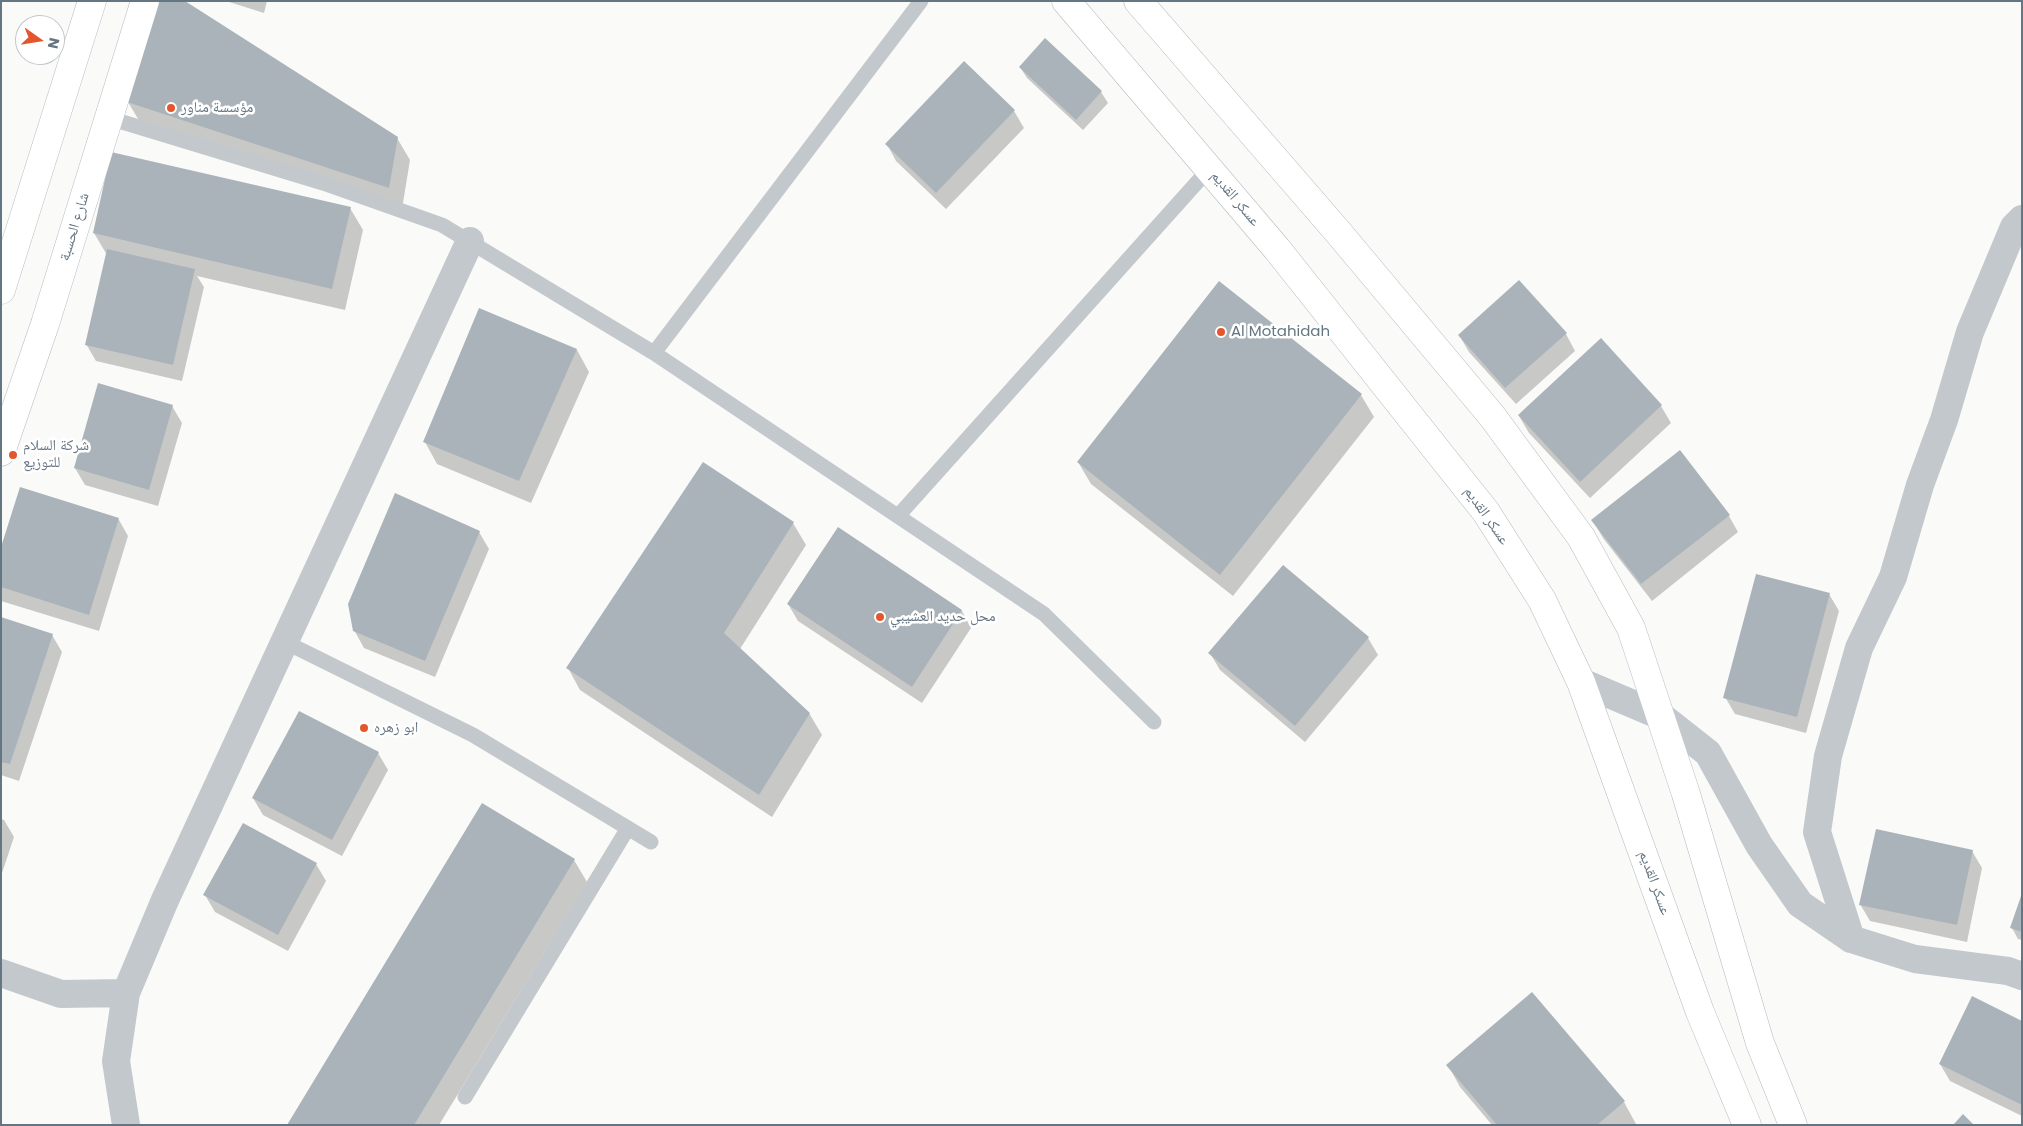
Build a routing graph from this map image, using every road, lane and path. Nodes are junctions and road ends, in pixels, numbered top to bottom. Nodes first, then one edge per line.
1 (92, 1) edge
2 (145, 1) edge
3 (921, 1) edge
4 (1138, 1) edge
5 (1080, 7) edge
6 (109, 118) junction
7 (1209, 169) junction
8 (2022, 219) edge
9 (470, 241) junction
10 (8, 252) edge
11 (1, 290) edge
12 (654, 353) junction
13 (1, 452) edge
14 (898, 516) junction
15 (285, 642) junction
16 (1581, 682) junction
17 (1661, 716) junction
18 (1154, 722) dead end
19 (628, 828) junction
20 (651, 842) dead end
21 (1851, 939) junction
22 (1, 972) edge
23 (2022, 976) edge
24 (126, 993) junction
25 (465, 1097) dead end
26 (126, 1125) edge
27 (1747, 1125) edge
28 (1793, 1125) edge

1 - 10 street
2 - 6 street, شارع الحسبة
3 - 12 lane
4 - 17 street
5 - 7 street, عسكر القديم
6 - 9 lane
6 - 13 street, شارع الحسبة
7 - 14 lane
7 - 16 street, عسكر القديم
8 - 21 street
9 - 12 lane
9 - 15 street
10 - 11 street
12 - 14 lane
14 - 18 lane
15 - 19 lane
15 - 24 street
16 - 17 street
16 - 27 street, عسكر القديم
17 - 21 street
17 - 28 street
19 - 20 lane
19 - 25 lane
21 - 23 street
22 - 24 street
24 - 26 street

